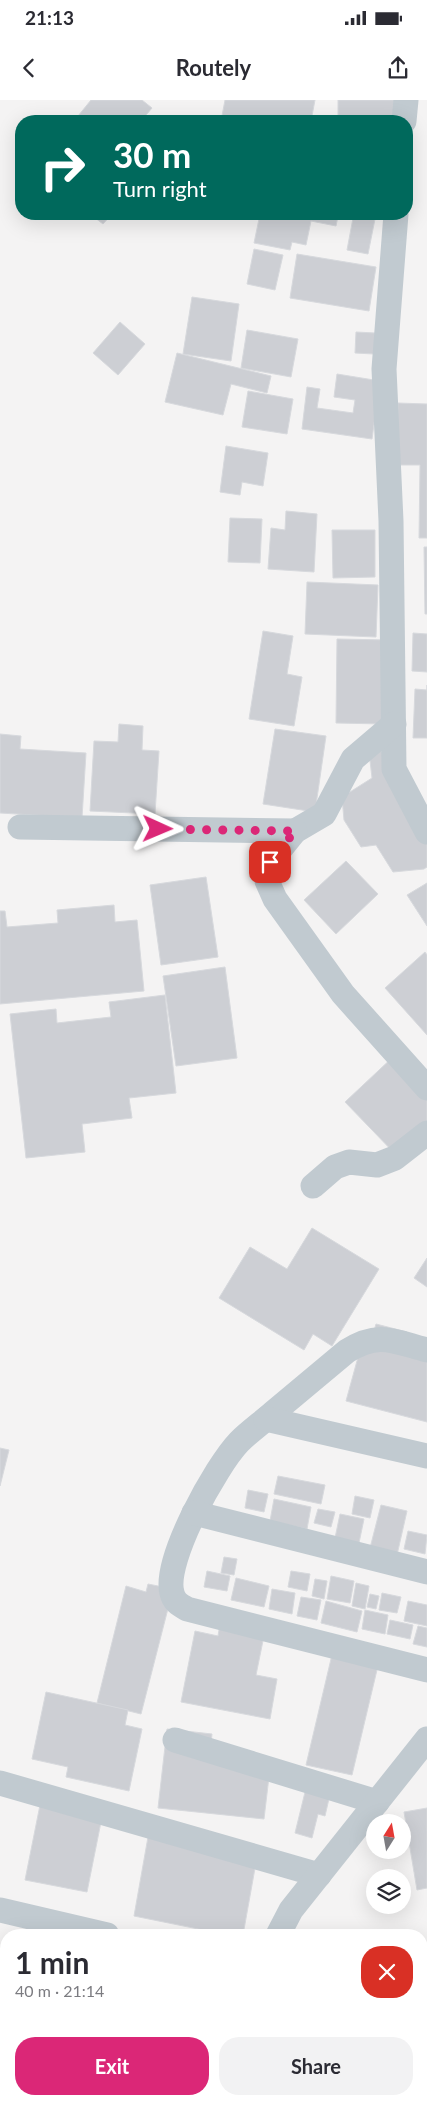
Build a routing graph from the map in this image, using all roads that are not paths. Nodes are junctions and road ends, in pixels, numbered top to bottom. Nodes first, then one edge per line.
1 (406, 100) edge
2 (405, 115) edge
3 (396, 220) edge
4 (394, 724) junction
5 (20, 827) dead end
6 (295, 831) junction
7 (427, 832) edge
8 (427, 1088) edge
9 (427, 1133) edge
10 (313, 1186) dead end
11 (427, 1350) edge
12 (266, 1420) junction
13 (427, 1456) edge
14 (194, 1513) junction
15 (427, 1572) edge
16 (427, 1670) edge
17 (427, 1739) edge
18 (175, 1740) dead end
19 (0, 1783) edge
20 (377, 1802) junction
21 (319, 1875) junction
22 (0, 1910) edge
23 (81, 1929) edge
24 (281, 1929) edge

1 - 2 street
3 - 4 street
4 - 6 street
4 - 7 street
5 - 6 street
6 - 8 street
9 - 10 street
11 - 12 street
12 - 13 street
12 - 14 street
14 - 15 street
14 - 16 street
17 - 20 street
18 - 20 street
19 - 21 street
20 - 21 street
21 - 24 street
22 - 23 street

